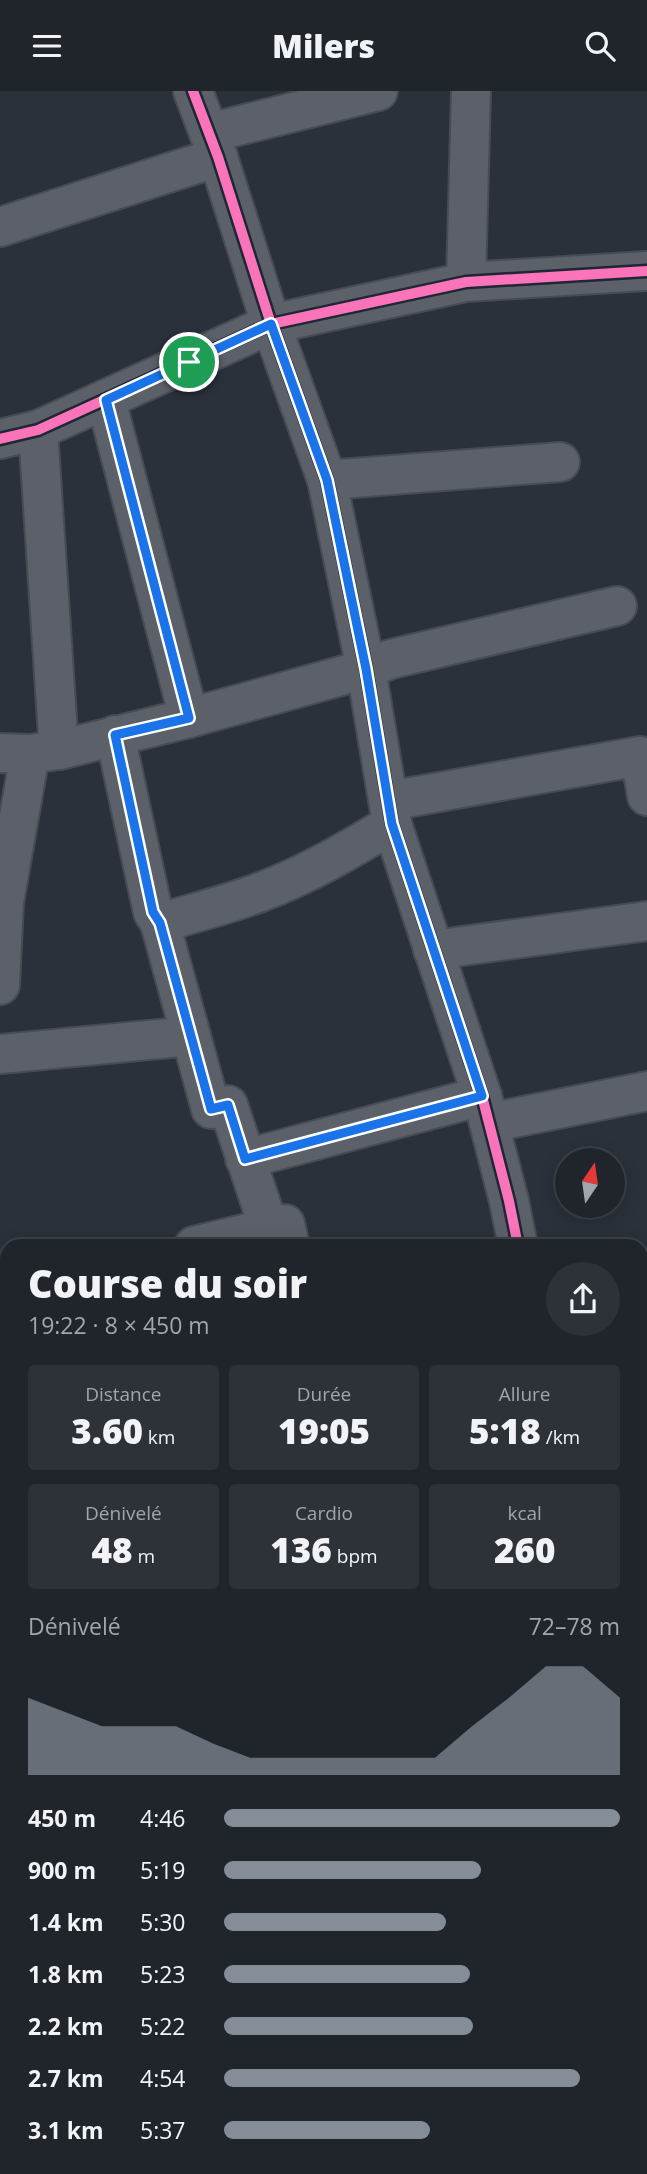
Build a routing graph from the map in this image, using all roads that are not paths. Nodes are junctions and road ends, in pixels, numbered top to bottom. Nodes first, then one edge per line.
1 (193, 91) edge
2 (378, 91) edge
3 (471, 91) edge
4 (214, 145) junction
5 (0, 227) edge
6 (647, 271) edge
7 (466, 282) junction
8 (271, 324) junction
9 (106, 400) junction
10 (38, 430) junction
11 (0, 439) edge
12 (561, 462) dead end
13 (327, 480) junction
14 (617, 606) dead end
15 (366, 669) junction
16 (189, 718) junction
17 (115, 735) junction
18 (30, 752) edge
19 (647, 796) edge
20 (391, 813) junction
21 (647, 921) edge
22 (160, 923) junction
23 (433, 950) junction
24 (0, 985) edge
25 (191, 1035) junction
26 (0, 1053) edge
27 (647, 1091) edge
28 (486, 1110) junction
29 (245, 1159) junction
30 (279, 1237) edge
31 (260, 1239) edge
32 (516, 1239) edge

1 - 4 street
2 - 4 street
3 - 7 street
4 - 5 street
4 - 8 street
6 - 7 street
7 - 8 street
8 - 9 street
8 - 13 street
9 - 10 street
9 - 16 street
10 - 11 street
10 - 18 street
12 - 13 street
13 - 15 street
14 - 15 street
15 - 16 street
15 - 20 street
16 - 17 street
17 - 18 street
17 - 22 street
18 - 24 street
19 - 20 street
20 - 22 street
20 - 23 street
21 - 23 street
22 - 25 street
23 - 28 street
25 - 26 street
25 - 29 street
27 - 28 street
28 - 29 street
28 - 32 street
29 - 30 street
30 - 31 street

